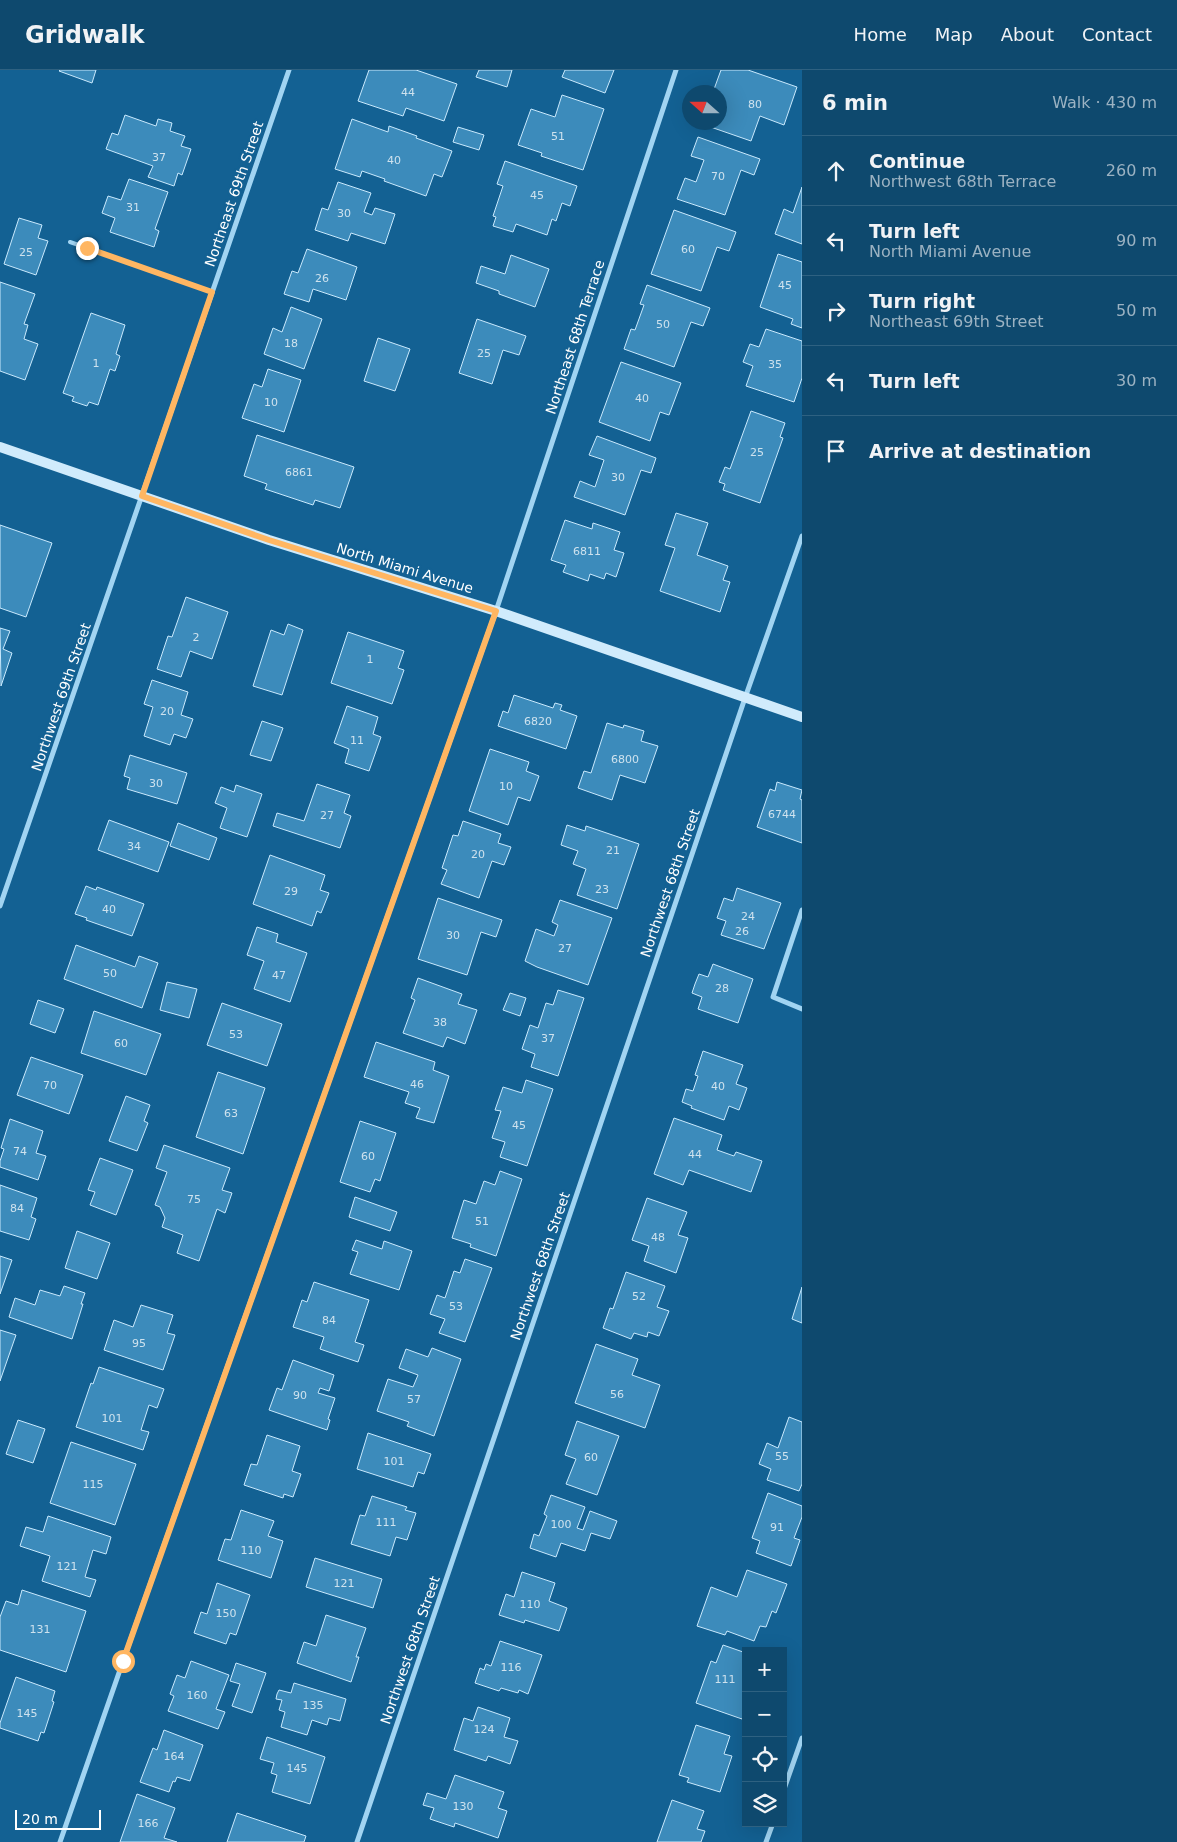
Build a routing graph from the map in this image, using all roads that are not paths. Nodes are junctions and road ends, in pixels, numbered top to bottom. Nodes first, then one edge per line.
1 (289, 70) edge
2 (676, 70) edge
3 (70, 242) dead end
4 (212, 292) junction
5 (0, 447) edge
6 (142, 496) junction
7 (802, 536) edge
8 (496, 611) junction
9 (745, 698) junction
10 (802, 718) edge
11 (0, 906) edge
12 (802, 910) edge
13 (802, 1009) edge
14 (802, 1738) edge
15 (787, 1782) edge
16 (771, 1827) edge
17 (60, 1842) edge
18 (356, 1842) edge
19 (766, 1842) edge

1 - 4 street, Northeast 69th Street
2 - 8 street, Northeast 68th Terrace
3 - 4 lane
4 - 6 street, Northeast 69th Street
5 - 6 main road, North Miami Avenue
6 - 8 main road, North Miami Avenue
6 - 11 street, Northwest 69th Street
7 - 9 street, Northwest 68th Street
8 - 9 main road, North Miami Avenue
8 - 17 street, Northeast 68th Terrace
9 - 10 main road, North Miami Avenue
9 - 18 street, Northwest 68th Street
12 - 13 street
14 - 15 street
16 - 19 street

